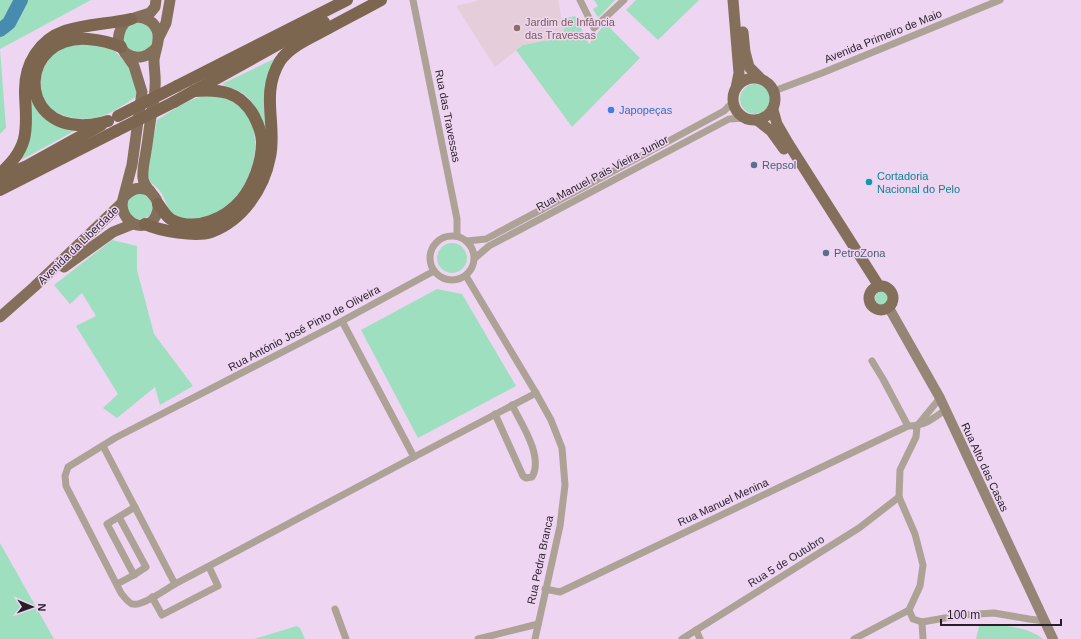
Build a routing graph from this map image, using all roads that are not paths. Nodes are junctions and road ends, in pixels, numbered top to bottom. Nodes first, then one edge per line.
1 (156, 0) edge
2 (170, 0) edge
3 (347, 0) edge
4 (372, 0) edge
5 (381, 0) edge
6 (580, 0) edge
7 (624, 0) edge
8 (733, 0) edge
9 (740, 0) edge
10 (1000, 0) edge
11 (414, 3) edge
12 (134, 18) junction
13 (159, 37) junction
14 (156, 48) junction
15 (123, 50) junction
16 (760, 78) junction
17 (736, 88) junction
18 (194, 91) junction
19 (774, 91) junction
20 (733, 102) junction
21 (773, 110) junction
22 (744, 118) junction
23 (757, 120) junction
24 (114, 123) junction
25 (0, 174) edge
26 (0, 178) edge
27 (0, 190) edge
28 (150, 191) junction
29 (123, 200) junction
30 (158, 204) junction
31 (133, 224) junction
32 (145, 224) junction
33 (457, 236) junction
34 (467, 241) junction
35 (475, 258) junction
36 (434, 271) junction
37 (466, 276) junction
38 (34, 287) junction
39 (876, 288) junction
40 (889, 308) junction
41 (0, 317) edge
42 (342, 321) junction
43 (872, 361) dead end
44 (536, 393) junction
45 (940, 398) junction
46 (512, 405) junction
47 (945, 410) junction
48 (494, 414) junction
49 (908, 426) junction
50 (917, 426) junction
51 (103, 446) junction
52 (414, 457) junction
53 (899, 497) junction
54 (135, 507) junction
55 (119, 516) junction
56 (209, 567) junction
57 (134, 575) junction
58 (117, 584) junction
59 (175, 584) junction
60 (546, 589) junction
61 (152, 597) junction
62 (335, 609) dead end
63 (909, 610) junction
64 (1044, 620) junction
65 (922, 622) junction
66 (538, 624) junction
67 (696, 630) junction
68 (346, 639) edge
69 (478, 639) edge
70 (535, 639) edge
71 (682, 639) edge
72 (700, 639) edge
73 (854, 639) edge
74 (923, 639) edge
75 (1053, 639) edge

1 - 12 main road
2 - 13 main road
3 - 24 highway, bridge
4 - 18 highway
5 - 32 highway
6 - 7 street
8 - 17 main road
9 - 16 main road
10 - 19 street, Avenida Primeiro de Maio
11 - 33 street, Rua das Travessas
12 - 13 main road
12 - 15 main road
12 - 25 highway
13 - 14 main road
14 - 15 main road
14 - 28 main road
15 - 24 highway
15 - 29 main road, Avenida da Liberdade
16 - 17 main road
16 - 19 main road
17 - 20 main road
18 - 24 highway, bridge
18 - 30 highway
19 - 21 main road
20 - 22 main road
20 - 34 street, Rua Manuel Pais Vieira Junior
21 - 23 main road
21 - 39 main road
22 - 23 main road
22 - 35 street, Rua Manuel Pais Vieira Junior
23 - 39 main road
24 - 26 highway
24 - 27 highway
28 - 29 main road, Avenida da Liberdade
28 - 30 main road
29 - 31 main road, Avenida da Liberdade
29 - 38 main road, Avenida da Liberdade
30 - 32 main road
31 - 32 main road, Avenida da Liberdade
31 - 38 main road, Avenida da Liberdade
33 - 34 street
33 - 36 street
34 - 35 street
35 - 37 street
36 - 37 street
36 - 42 street, Rua António José Pinto de Oliveira
37 - 44 street
38 - 41 main road, Avenida da Liberdade
39 - 40 main road
39 - 40 main road
40 - 45 main road, Rua Alto das Casas
42 - 51 street, Rua António José Pinto de Oliveira
42 - 52 street
43 - 49 street
44 - 46 street
44 - 60 street, Rua Pedra Branca
45 - 47 main road, Rua Alto das Casas
45 - 50 street
46 - 48 street
46 - 48 street
47 - 50 street
47 - 64 main road, Rua Alto das Casas
48 - 52 street
49 - 50 street
49 - 60 street, Rua Manuel Menina
50 - 53 street
51 - 54 street
51 - 58 street, Rua António José Pinto de Oliveira
52 - 56 street
53 - 63 street
53 - 67 street, Rua 5 de Outubro
54 - 55 street
54 - 59 street
55 - 57 street
55 - 57 street
56 - 59 street
56 - 61 street
57 - 58 street
58 - 61 street
59 - 61 street
60 - 66 street, Rua Pedra Branca
62 - 68 street
63 - 65 street
63 - 73 street
64 - 65 street
64 - 75 main road, Rua Alto das Casas
65 - 74 street
66 - 69 street
66 - 70 street, Rua Pedra Branca
67 - 71 street, Rua 5 de Outubro
67 - 72 street

